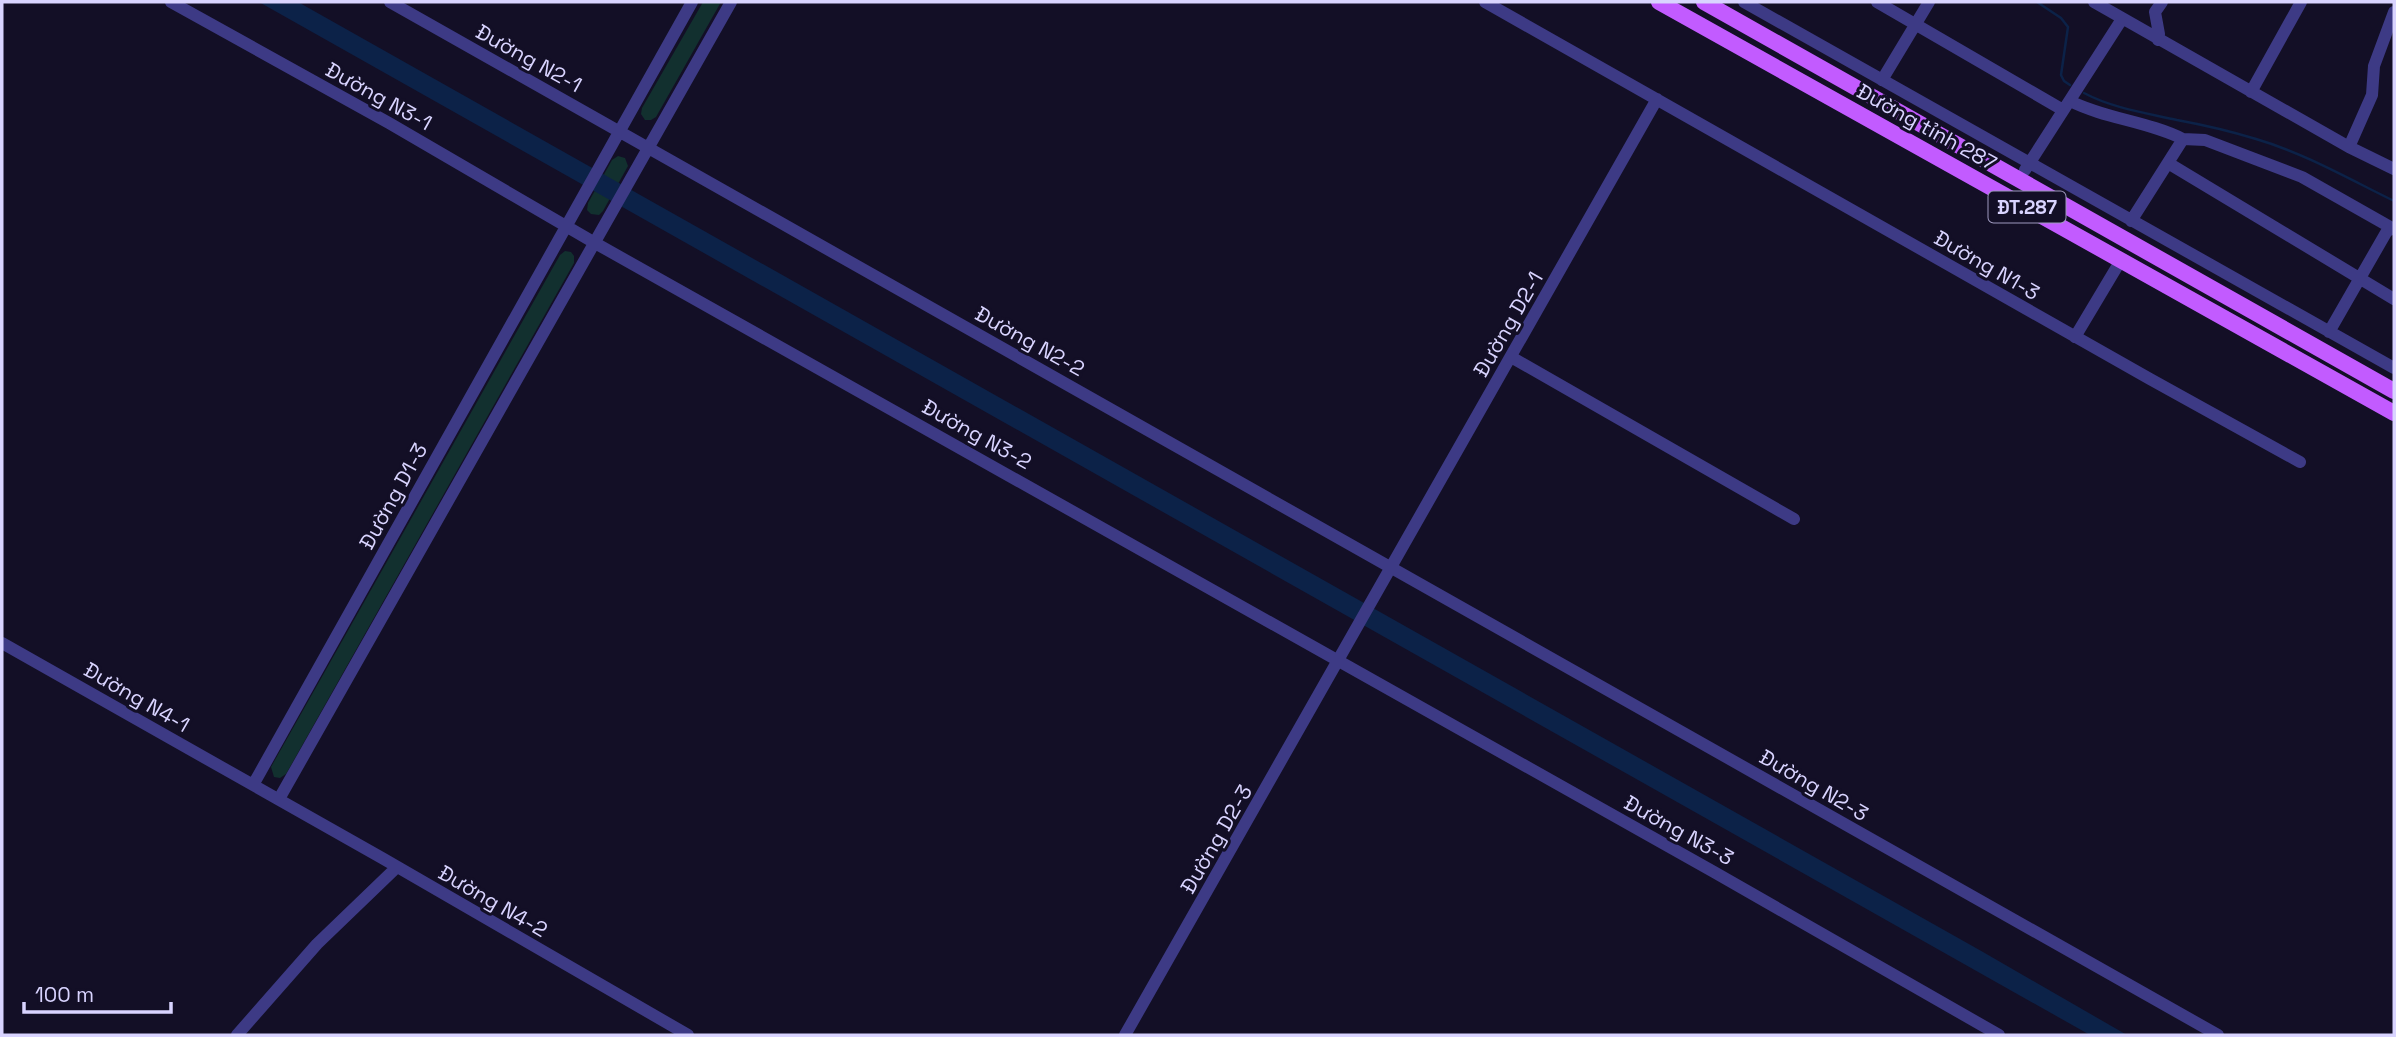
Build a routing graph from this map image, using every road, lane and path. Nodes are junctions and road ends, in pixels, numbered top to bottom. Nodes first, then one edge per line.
1 (171, 2) edge
2 (390, 2) edge
3 (692, 2) edge
4 (731, 2) edge
5 (1485, 2) edge
6 (1659, 2) edge
7 (1706, 2) edge
8 (1744, 2) edge
9 (1877, 2) edge
10 (1929, 2) edge
11 (2094, 2) edge
12 (2162, 2) edge
13 (2301, 2) edge
14 (2394, 12) edge
15 (2122, 19) junction
16 (1916, 24) junction
17 (2158, 40) junction
18 (2389, 40) edge
19 (1882, 80) junction
20 (2250, 92) junction
21 (1657, 99) junction
22 (2066, 105) junction
23 (620, 130) junction
24 (2183, 139) junction
25 (2349, 147) junction
26 (649, 148) junction
27 (2029, 163) junction
28 (2168, 163) junction
29 (2394, 169) edge
30 (2019, 179) junction
31 (2131, 221) junction
32 (567, 227) junction
33 (2393, 228) edge
34 (595, 243) junction
35 (2121, 260) junction
36 (2360, 280) junction
37 (2394, 299) edge
38 (2329, 332) junction
39 (2075, 337) junction
40 (1511, 357) junction
41 (2394, 368) edge
42 (2394, 391) edge
43 (2394, 413) edge
44 (2300, 462) dead end
45 (1794, 519) dead end
46 (1392, 568) junction
47 (2, 643) edge
48 (1339, 661) junction
49 (253, 785) junction
50 (279, 799) junction
51 (397, 867) junction
52 (237, 1035) edge
53 (688, 1035) edge
54 (1125, 1035) edge
55 (1999, 1035) edge
56 (2218, 1035) edge

1 - 32 street, Đường N3-1
2 - 23 street, Đường N2-1
3 - 23 street, Đường D1-3
4 - 26 street
5 - 21 street, Đường N1-3
6 - 35 main road, Đường tỉnh 287 / ĐT.287
7 - 30 main road, Đường tỉnh 287 / ĐT.287
8 - 19 street
9 - 16 street
10 - 16 street
11 - 15 street
12 - 17 street
13 - 20 street
14 - 18 street
15 - 17 street
15 - 22 street
16 - 19 street
16 - 22 street
17 - 20 street
18 - 25 street
19 - 27 street
20 - 25 street
21 - 39 street, Đường N1-3
21 - 40 street, Đường D2-1
22 - 24 street
22 - 27 street
23 - 26 street, Đường N2-1
23 - 32 street, Đường D1-3
24 - 28 street
24 - 33 street
25 - 29 street
26 - 34 street
26 - 46 street, Đường N2-2
27 - 30 street
27 - 31 street
28 - 31 street
28 - 36 street
30 - 42 main road, Đường tỉnh 287 / ĐT.287
31 - 38 street
32 - 34 street, Đường N3-1
32 - 49 street, Đường D1-3
33 - 36 street
34 - 48 street, Đường N3-2
34 - 50 street
35 - 39 street
35 - 43 main road, Đường tỉnh 287 / ĐT.287
36 - 37 street
36 - 38 street
38 - 41 street
39 - 44 street, Đường N1-3
40 - 45 street
40 - 46 street, Đường D2-1
46 - 48 street, Đường D2-1
46 - 56 street, Đường N2-3
47 - 49 street, Đường N4-1
48 - 54 street, Đường D2-3
48 - 55 street, Đường N3-3
49 - 50 street, Đường N4-1
50 - 51 street, Đường N4-2
51 - 52 street
51 - 53 street, Đường N4-2

